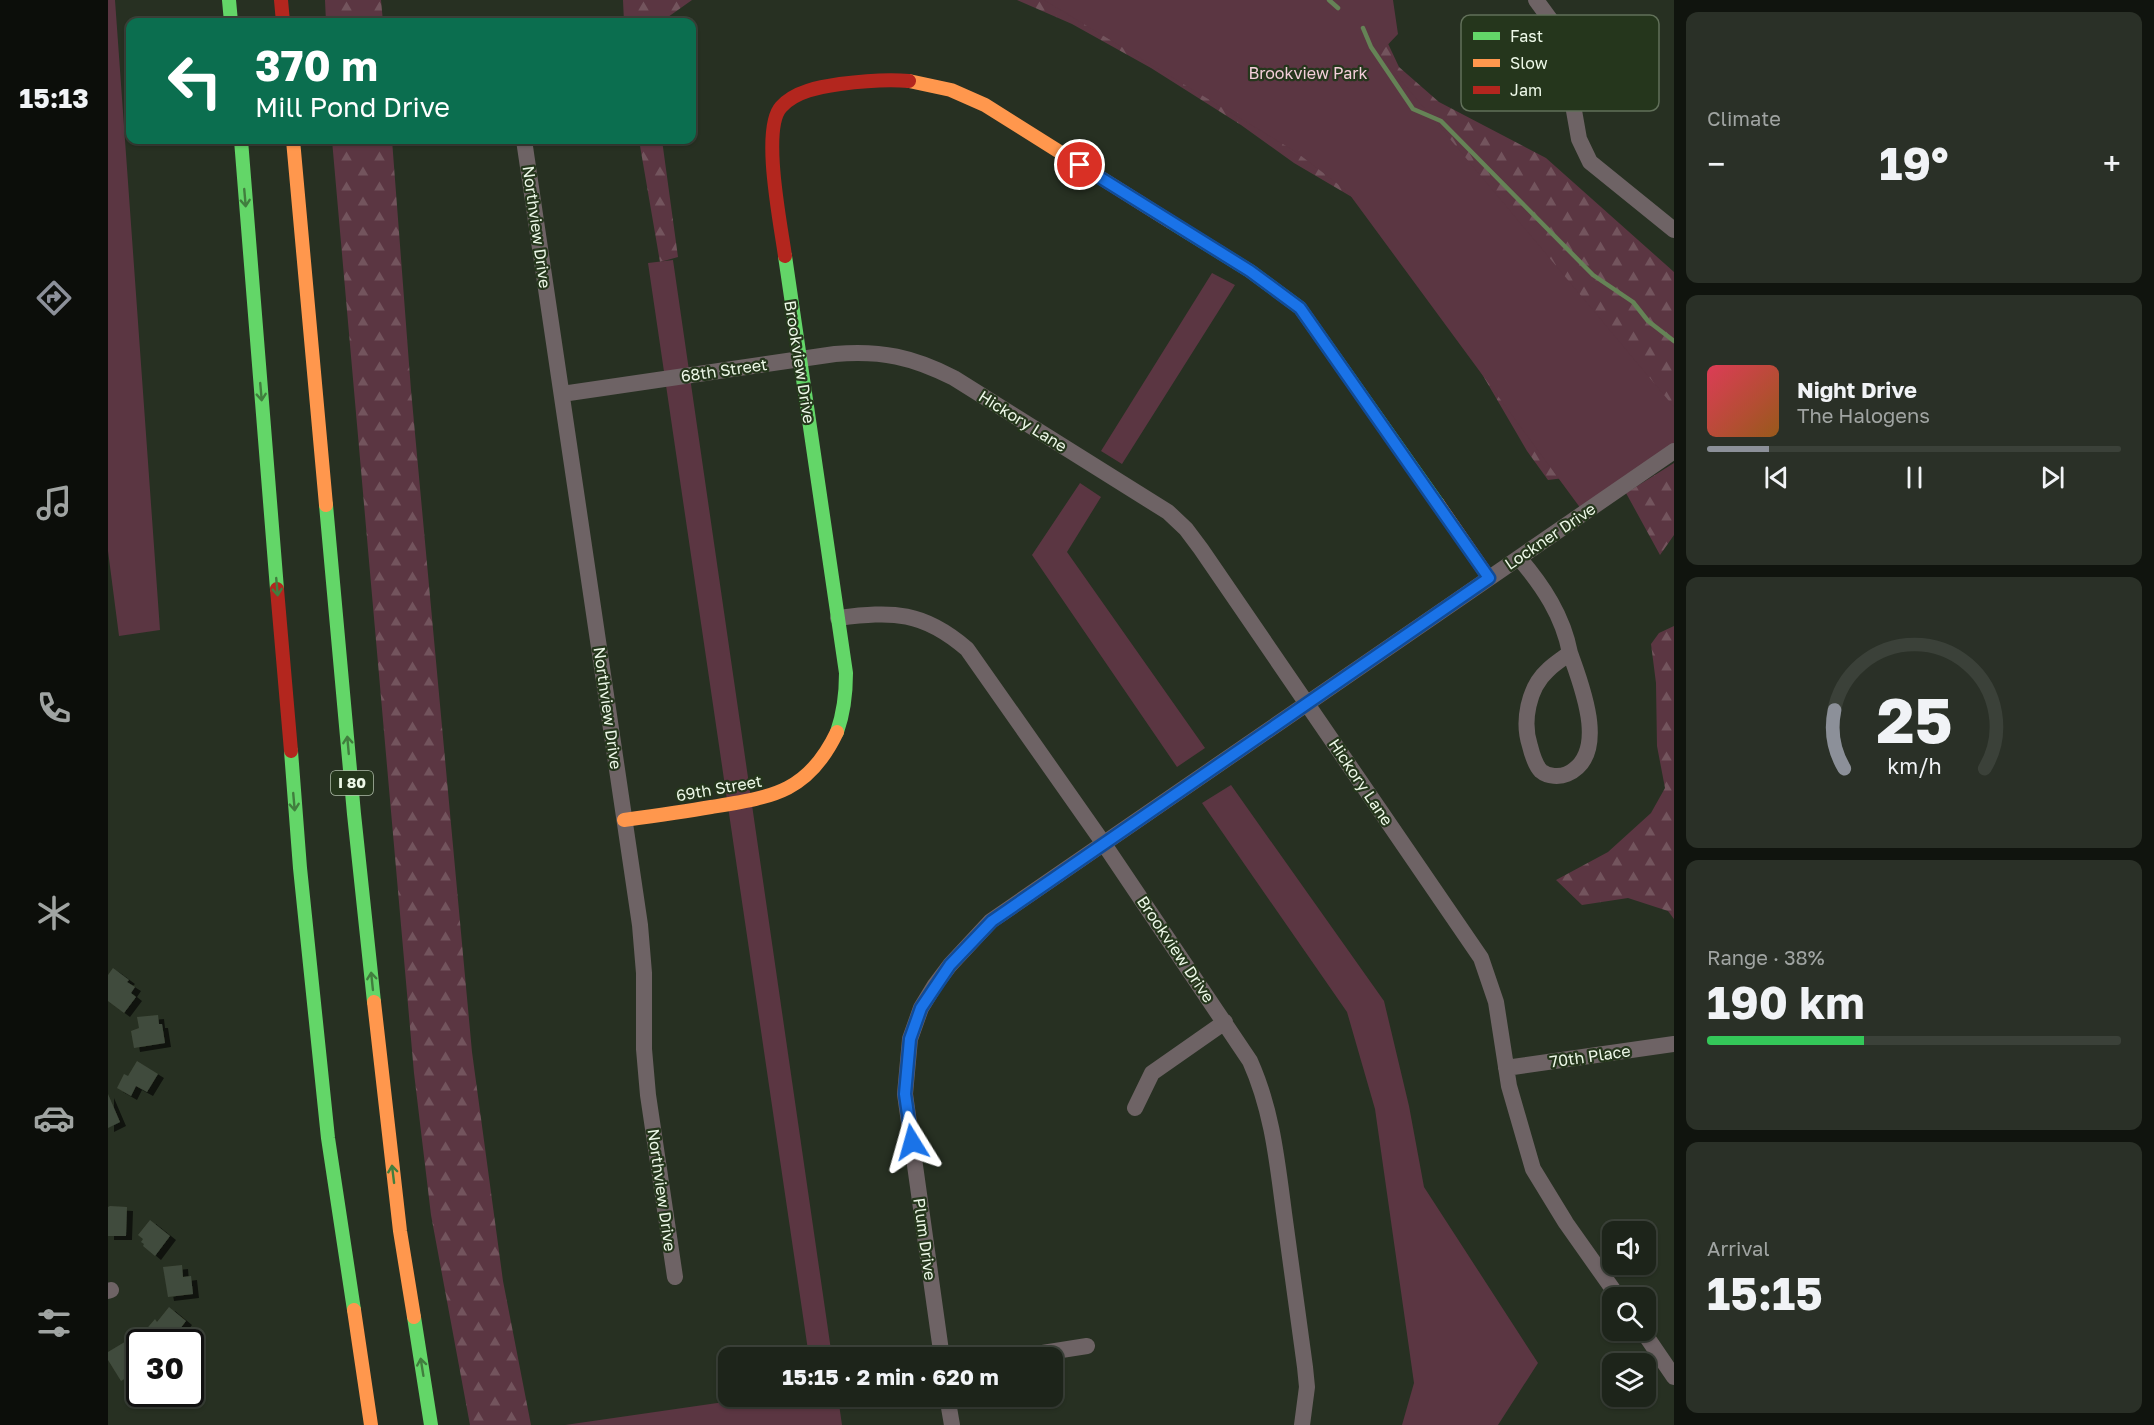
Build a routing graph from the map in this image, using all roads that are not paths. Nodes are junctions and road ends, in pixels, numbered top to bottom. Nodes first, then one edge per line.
1 (230, 0) edge
2 (281, 0) edge
3 (1536, 0) edge
4 (1548, 15) edge
5 (231, 18) edge
6 (283, 18) edge
7 (1574, 111) edge
8 (241, 144) edge
9 (293, 144) edge
10 (525, 144) edge
11 (1674, 230) edge
12 (800, 359) junction
13 (954, 378) joint
14 (562, 394) junction
15 (1674, 451) edge
16 (1519, 558) junction
17 (1489, 578) junction
18 (838, 618) junction
19 (1570, 653) junction
20 (846, 673) joint
21 (1307, 704) junction
22 (624, 820) junction
23 (1104, 844) junction
24 (1225, 1022) junction
25 (1674, 1044) edge
26 (1506, 1068) junction
27 (1135, 1108) dead end
28 (909, 1121) joint
29 (675, 1277) dead end
30 (1610, 1287) edge
31 (1649, 1341) edge
32 (1087, 1346) dead end
33 (940, 1347) edge
34 (1063, 1350) edge
35 (1674, 1377) edge
36 (949, 1407) edge
37 (371, 1425) edge
38 (431, 1425) edge
39 (952, 1425) edge
40 (1302, 1425) edge

1 - 5 main road
2 - 6 main road
3 - 4 street
7 - 11 street
8 -> 37 main road
38 -> 9 main road, I 80
10 - 14 street, Northview Drive
12 - 13 street, 68th Street
12 - 14 street, 68th Street
12 - 17 main road, Brookview Drive
12 - 18 main road, Brookview Drive
13 - 21 street, Hickory Lane
14 - 22 street, Northview Drive
15 - 16 street, Lockner Drive
16 - 17 street, Lockner Drive
16 - 19 street
17 - 21 street, Lockner Drive
18 - 20 main road, Brookview Drive
18 - 23 street, Brookview Drive
19 - 19 street
20 - 22 main road, 69th Street
21 - 23 street, Lockner Drive
21 - 26 street, Hickory Lane
22 - 29 street, Northview Drive
23 - 24 street, Brookview Drive
23 - 28 street, Lockner Drive
24 - 27 street
24 - 40 street, Brookview Drive
25 - 26 street, 70th Place
26 - 30 street, Hickory Lane
28 - 33 street, Plum Drive
31 - 35 street
32 - 34 street
36 - 39 street

